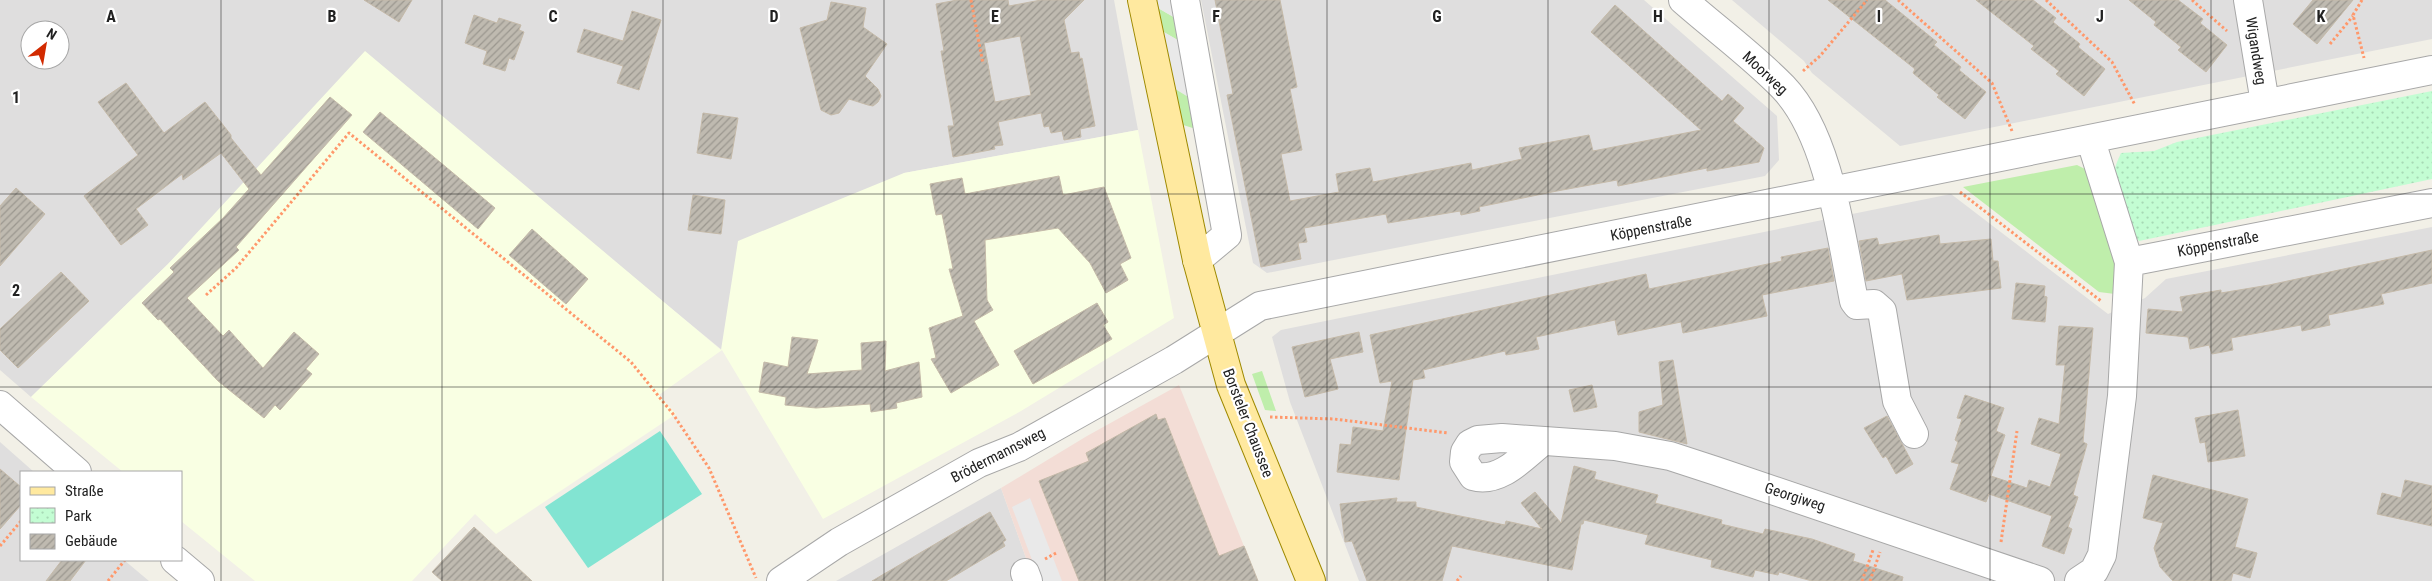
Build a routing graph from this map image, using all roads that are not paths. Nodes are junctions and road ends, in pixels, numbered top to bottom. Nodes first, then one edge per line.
1 (1142, 0) edge
2 (1185, 0) edge
3 (1684, 0) edge
4 (2248, 0) edge
5 (2432, 70) edge
6 (2265, 103) junction
7 (2091, 141) junction
8 (1832, 192) junction
9 (2432, 203) edge
10 (1197, 260) junction
11 (2129, 262) junction
12 (1217, 332) junction
13 (0, 405) edge
14 (1914, 434) dead end
15 (1544, 441) junction
16 (76, 471) edge
17 (177, 561) edge
18 (200, 581) edge
19 (781, 581) edge
20 (1311, 581) edge
21 (2040, 581) edge
22 (2079, 581) edge

1 - 10 main road, Borsteler Chaussee
2 - 10 street
3 - 8 street, Moorweg
4 - 6 street, Wigandweg
5 - 6 street, Köppenstraße
6 - 7 street, Köppenstraße
7 - 8 street, Köppenstraße
7 - 11 street
8 - 12 street, Köppenstraße
8 - 14 street, Moorweg
9 - 11 street, Köppenstraße
10 - 12 main road, Borsteler Chaussee
11 - 22 street
12 - 19 street, Brödermannsweg
12 - 20 main road, Borsteler Chaussee
13 - 16 street
15 - 15 street, Georgiweg
15 - 21 street, Georgiweg
17 - 18 street

